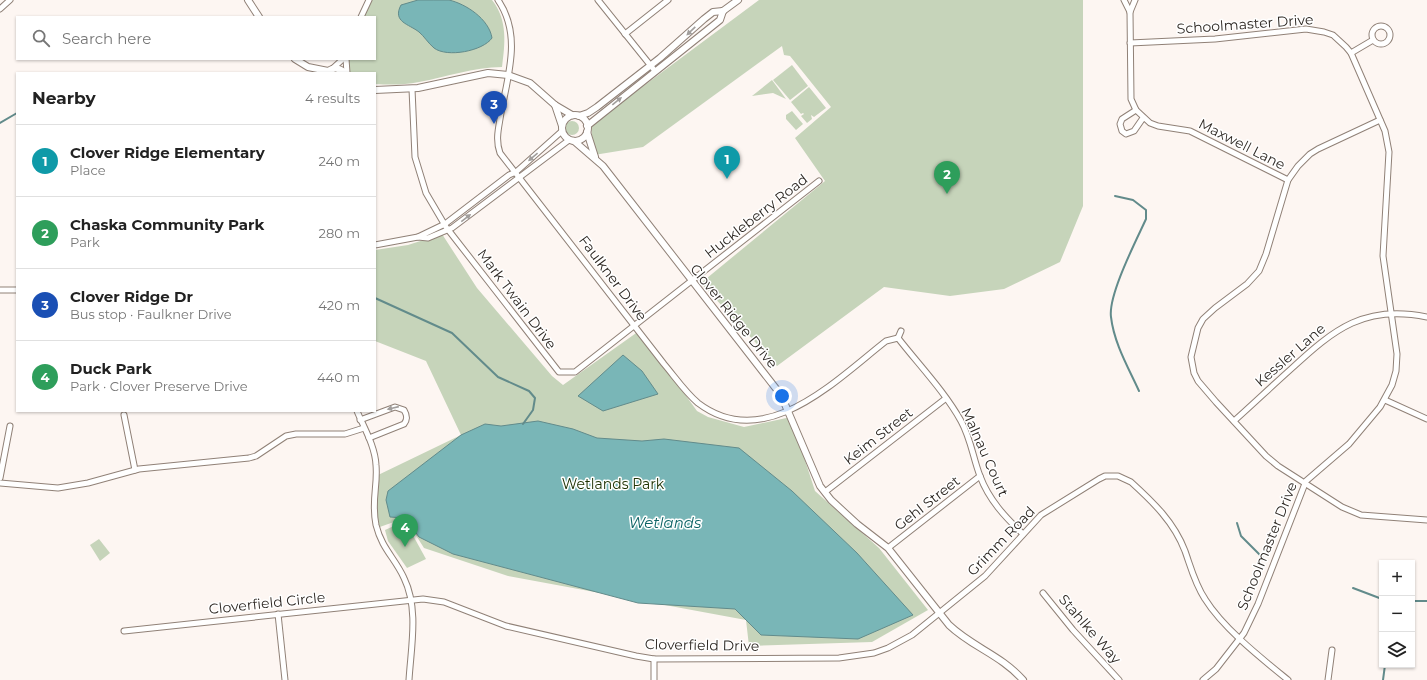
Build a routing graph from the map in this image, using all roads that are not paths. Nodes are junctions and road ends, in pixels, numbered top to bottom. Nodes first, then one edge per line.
1 (10, 0) edge
2 (248, 0) edge
3 (498, 0) edge
4 (598, 0) edge
5 (668, 0) edge
6 (738, 0) edge
7 (1124, 0) edge
8 (1135, 0) edge
9 (366, 1) edge
10 (0, 9) edge
11 (723, 11) junction
12 (1130, 12) junction
13 (258, 16) edge
14 (361, 16) edge
15 (625, 34) junction
16 (1373, 40) dead end
17 (1130, 43) junction
18 (1351, 53) junction
19 (297, 60) edge
20 (342, 60) edge
21 (346, 60) edge
22 (650, 65) junction
23 (308, 67) junction
24 (328, 71) edge
25 (655, 71) junction
26 (313, 72) edge
27 (344, 72) edge
28 (346, 72) edge
29 (508, 76) junction
30 (412, 88) junction
31 (376, 90) edge
32 (555, 105) junction
33 (1136, 110) junction
34 (576, 116) junction
35 (1143, 118) junction
36 (1380, 120) junction
37 (562, 128) junction
38 (587, 129) junction
39 (572, 140) junction
40 (595, 158) junction
41 (518, 174) junction
42 (1288, 180) junction
43 (819, 182) dead end
44 (447, 227) junction
45 (376, 244) edge
46 (692, 282) junction
47 (0, 290) edge
48 (16, 290) edge
49 (1392, 314) junction
50 (1427, 318) edge
51 (634, 325) junction
52 (901, 331) dead end
53 (898, 338) junction
54 (575, 372) joint
55 (946, 399) junction
56 (1385, 400) junction
57 (789, 411) junction
58 (356, 412) edge
59 (124, 414) dead end
60 (1427, 419) edge
61 (360, 420) junction
62 (1234, 421) junction
63 (10, 426) dead end
64 (364, 428) junction
65 (369, 438) junction
66 (135, 470) junction
67 (980, 476) junction
68 (0, 478) edge
69 (0, 483) edge
70 (1306, 483) junction
71 (826, 492) junction
72 (1427, 520) edge
73 (1023, 534) junction
74 (888, 548) junction
75 (1043, 593) dead end
76 (412, 600) junction
77 (939, 613) junction
78 (278, 614) junction
79 (124, 632) dead end
80 (1240, 638) junction
81 (1332, 650) dead end
82 (654, 659) junction
83 (285, 680) edge
84 (409, 680) edge
85 (654, 680) edge
86 (1023, 680) edge
87 (1119, 680) edge
88 (1203, 680) edge
89 (1288, 680) edge
90 (1328, 680) edge

1 - 10 street
2 - 13 street
3 - 29 street, Faulkner Drive
4 - 15 street
5 - 15 street
6 - 11 street
7 - 12 street, Maxwell Lane
8 - 12 street
9 - 14 street
11 -> 22 street
11 - 25 street
12 - 17 street, Maxwell Lane
15 - 22 street
16 - 18 street
17 - 18 street, Schoolmaster Drive
17 - 33 street, Maxwell Lane
18 - 36 street, Schoolmaster Drive
19 - 23 street
20 - 24 street
21 - 28 street
22 - 25 street
22 - 34 street
23 - 24 street
23 - 26 street
24 - 27 street
38 -> 25 street
29 - 30 street
29 - 32 street
29 - 41 street, Faulkner Drive
30 - 31 street
30 - 44 street, Mark Twain Drive
32 - 34 street
32 - 37 street
33 - 35 street, Maxwell Lane
33 - 35 street
34 - 37 street
34 - 38 street
35 - 42 street, Maxwell Lane
36 - 42 street
36 - 49 street, Schoolmaster Drive
37 - 39 street
37 -> 41 street
38 - 39 street
38 - 40 street, Clover Ridge Drive
39 - 40 street, Clover Ridge Drive
39 - 41 street
40 - 46 street, Clover Ridge Drive
41 - 44 street
41 - 51 street, Faulkner Drive
42 - 62 street
43 - 46 street, Huckleberry Road
44 - 45 street
44 - 54 street, Mark Twain Drive
46 - 51 street, Huckleberry Road
46 - 57 street, Clover Ridge Drive
47 - 48 street
49 - 50 street, Kessler Lane
49 - 56 street, Schoolmaster Drive
49 - 62 street, Kessler Lane
51 - 54 street, Huckleberry Road
51 - 57 street, Faulkner Drive
52 - 53 street
53 - 55 street, Malnau Court
53 - 57 street, Faulkner Drive
55 - 67 street, Malnau Court
55 - 71 street, Keim Street
56 - 60 street
56 - 70 street, Schoolmaster Drive
57 - 71 street, Clover Ridge Drive
58 - 61 street
59 - 66 street
61 - 64 street
65 -> 61 street
62 - 70 street
63 - 68 street
64 - 65 street
64 - 66 street
65 - 76 street
66 - 69 street
67 - 73 street, Malnau Court
67 - 74 street, Gehl Street
70 - 72 street
70 - 80 street, Schoolmaster Drive
71 - 74 street, Clover Ridge Drive
73 - 77 street, Grimm Road
73 - 80 street, Grimm Road
74 - 77 street, Clover Ridge Drive
75 - 87 street, Stahlke Way
76 - 78 street, Cloverfield Circle
76 - 82 street, Cloverfield Drive
76 - 84 street
77 - 82 street, Cloverfield Drive
77 - 86 street, Clover Ridge Drive
78 - 79 street, Cloverfield Circle
78 - 83 street
80 - 88 street, Schoolmaster Drive
80 - 89 street, Grimm Road
81 - 90 street
82 - 85 street

